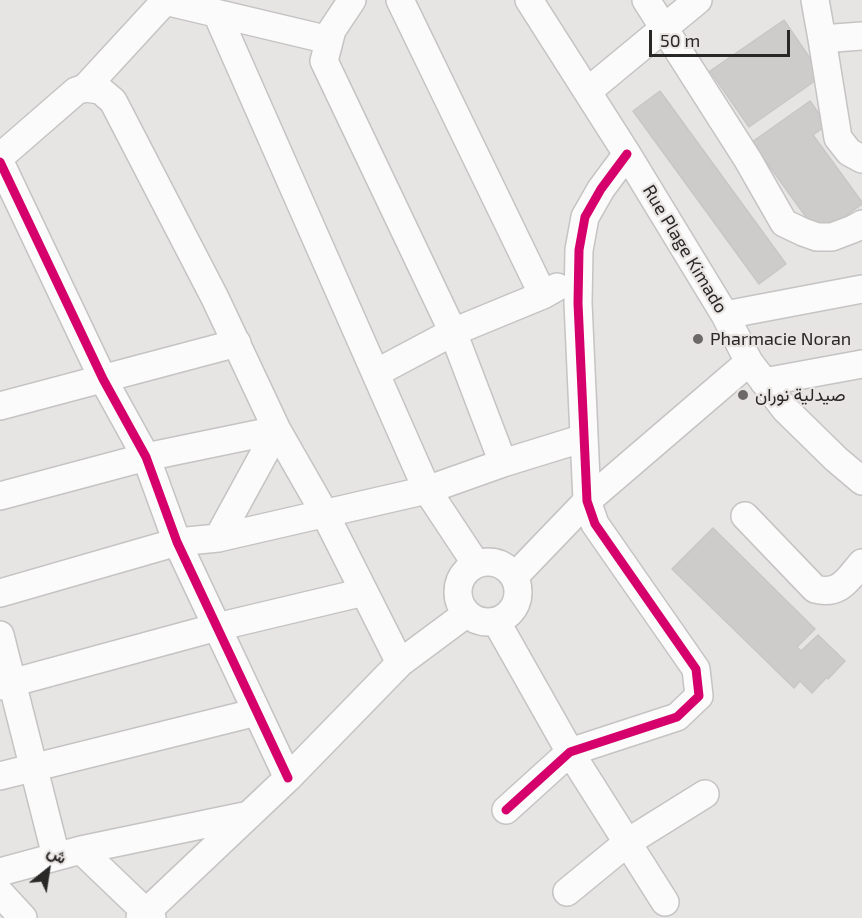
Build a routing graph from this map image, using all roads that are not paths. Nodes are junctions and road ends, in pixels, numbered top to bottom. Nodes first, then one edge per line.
1 (352, 0) edge
2 (400, 0) edge
3 (529, 0) edge
4 (646, 0) edge
5 (698, 0) edge
6 (814, 0) edge
7 (165, 1) edge
8 (217, 14) junction
9 (664, 28) junction
10 (862, 36) edge
11 (822, 39) junction
12 (329, 40) junction
13 (85, 88) junction
14 (588, 91) junction
15 (627, 154) junction
16 (856, 156) edge
17 (0, 157) edge
18 (0, 162) edge
19 (862, 224) edge
20 (579, 274) junction
21 (862, 289) edge
22 (543, 295) junction
23 (725, 315) junction
24 (453, 332) junction
25 (237, 343) junction
26 (862, 364) edge
27 (756, 372) junction
28 (376, 373) junction
29 (103, 379) junction
30 (0, 406) edge
31 (277, 430) junction
32 (584, 438) junction
33 (146, 457) junction
34 (503, 463) junction
35 (862, 481) edge
36 (428, 490) junction
37 (0, 496) edge
38 (587, 501) junction
39 (325, 514) junction
40 (745, 516) dead end
41 (218, 538) junction
42 (177, 542) junction
43 (862, 563) edge
44 (476, 564) junction
45 (514, 577) junction
46 (364, 592) junction
47 (0, 593) edge
48 (466, 614) junction
49 (496, 621) junction
50 (217, 627) junction
51 (0, 635) edge
52 (400, 663) junction
53 (6, 684) edge
54 (257, 712) junction
55 (570, 752) junction
56 (34, 768) junction
57 (0, 776) edge
58 (288, 777) junction
59 (705, 794) dead end
60 (506, 810) dead end
61 (249, 815) junction
62 (628, 842) junction
63 (68, 853) junction
64 (0, 872) edge
65 (567, 892) dead end
66 (0, 893) edge
67 (664, 902) dead end
68 (146, 916) edge
69 (23, 918) edge

1 - 12 street
2 - 22 street
3 - 14 street, Rue Plage Kimado
4 - 9 street
5 - 9 street
6 - 11 street
7 - 8 street
7 - 13 street
8 - 12 street
8 - 28 street
9 - 14 street
9 - 19 street
10 - 11 street
11 - 16 street
12 - 24 street
13 - 17 street
13 - 25 street
14 - 15 street, Rue Plage Kimado
15 - 20 street
15 - 23 street, Rue Plage Kimado
18 - 29 street
20 - 22 street
20 - 32 street
21 - 23 street
22 - 24 street
23 - 27 street, Rue Plage Kimado
24 - 28 street
24 - 34 street
25 - 29 street
25 - 31 street
26 - 27 street
27 - 35 street, Rue Plage Kimado
27 - 38 street
28 - 36 street
29 - 30 street
29 - 33 street
31 - 33 street
31 - 39 street
31 - 41 street
32 - 34 street
32 - 38 street
33 - 37 street
33 - 42 street
34 - 36 street
36 - 39 street
36 - 44 street
38 - 45 street
38 - 55 street
39 - 41 street
39 - 46 street
40 - 43 street
41 - 42 street
42 - 47 street
42 - 50 street
44 - 45 street
44 - 48 street
45 - 49 street
46 - 50 street
46 - 52 street
48 - 49 street
48 - 52 street
49 - 55 street
50 - 53 street
50 - 54 street
51 - 53 street
52 - 58 street
53 - 56 street
54 - 56 street
54 - 58 street
55 - 60 street
55 - 62 street
56 - 57 street
56 - 63 street
58 - 61 street
59 - 62 street
61 - 63 street
61 - 68 street
62 - 65 street
62 - 67 street
63 - 64 street
63 - 68 street
66 - 69 street

